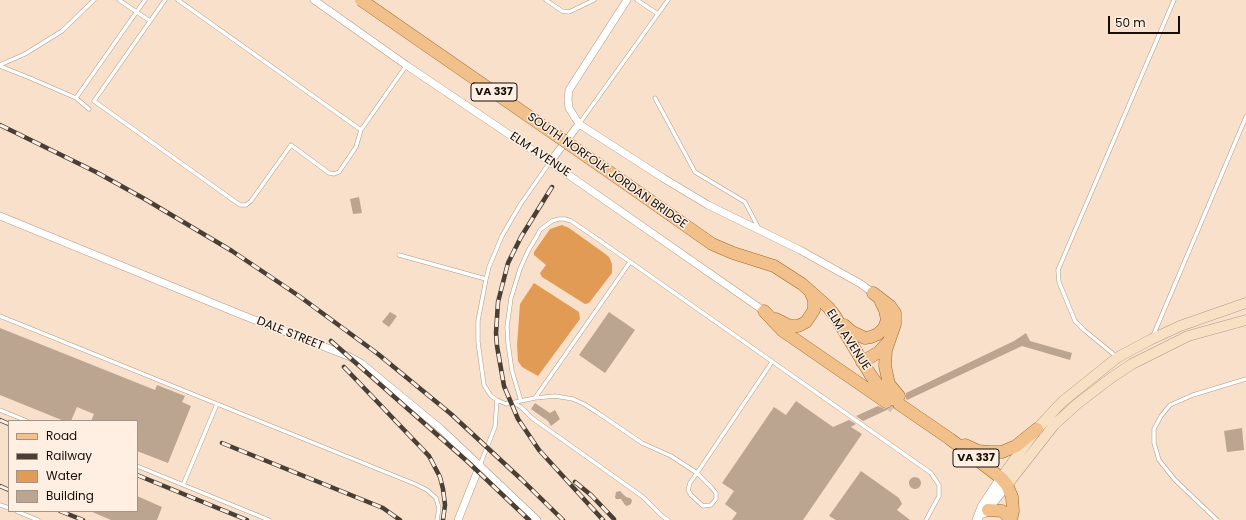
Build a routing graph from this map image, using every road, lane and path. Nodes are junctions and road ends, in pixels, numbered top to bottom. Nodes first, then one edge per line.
1 (94, 0) edge
2 (120, 0) edge
3 (145, 0) edge
4 (165, 0) edge
5 (178, 0) edge
6 (314, 0) edge
7 (361, 0) edge
8 (546, 0) edge
9 (594, 0) edge
10 (627, 0) edge
11 (637, 0) edge
12 (668, 0) edge
13 (1174, 0) edge
14 (137, 12) junction
15 (658, 14) junction
16 (150, 21) junction
17 (406, 65) junction
18 (0, 66) edge
19 (76, 98) junction
20 (656, 98) dead end
21 (89, 109) dead end
22 (1246, 117) edge
23 (579, 124) junction
24 (361, 130) junction
25 (550, 162) junction
26 (0, 216) edge
27 (759, 230) junction
28 (399, 255) dead end
29 (630, 262) junction
30 (486, 279) junction
31 (805, 286) junction
32 (873, 293) junction
33 (1246, 304) edge
34 (764, 312) junction
35 (0, 316) edge
36 (835, 316) junction
37 (1246, 320) edge
38 (1152, 339) junction
39 (889, 341) junction
40 (1134, 348) junction
41 (1118, 358) junction
42 (1140, 360) junction
43 (772, 362) junction
44 (862, 362) junction
45 (1246, 379) edge
46 (535, 398) junction
47 (497, 400) junction
48 (521, 401) junction
49 (896, 401) junction
50 (513, 403) junction
51 (217, 404) junction
52 (0, 410) edge
53 (25, 420) edge
54 (933, 427) junction
55 (1037, 429) junction
56 (950, 439) junction
57 (480, 465) junction
58 (138, 466) edge
59 (697, 473) junction
60 (1004, 481) junction
61 (183, 485) junction
62 (988, 510) junction
63 (18, 512) edge
64 (38, 520) edge
65 (269, 520) edge
66 (437, 520) edge
67 (458, 520) edge
68 (537, 520) edge
69 (668, 520) edge
70 (926, 520) edge
71 (977, 520) edge
72 (1011, 520) edge
73 (1217, 520) edge

1 - 18 lane
2 - 14 lane
3 - 14 lane
4 - 16 lane
5 - 24 lane
6 - 17 street, ELM AVENUE
7 - 31 main road, SOUTH NORFOLK JORDAN BRIDGE / VA 337, bridge
8 - 9 lane
10 - 23 street
11 - 15 lane
12 - 15 lane
13 - 41 lane
14 - 16 lane
14 - 19 lane
15 - 23 lane
16 - 24 lane
17 - 24 lane
17 - 25 street, ELM AVENUE
18 - 19 lane
19 - 21 lane
20 - 27 lane
22 - 38 lane
23 - 25 street
23 - 27 street
25 - 30 lane
25 - 34 street, ELM AVENUE
26 - 57 street, DALE STREET
27 - 32 street
28 - 30 lane
29 - 43 lane
29 - 46 lane
29 - 48 lane
30 - 47 lane
31 - 34 main road
31 - 36 main road, ELM AVENUE / VA 337
32 - 36 main road
32 - 39 main road
33 - 38 main road
34 - 49 main road
35 - 51 lane
36 - 44 main road, ELM AVENUE / VA 337
37 - 42 main road
38 - 40 main road
39 - 44 main road
39 - 49 main road
40 - 41 main road
40 - 42 main road
41 - 55 main road
42 - 60 main road
43 - 59 lane
43 - 70 lane
44 - 49 main road, ELM AVENUE / VA 337
45 - 73 lane
46 - 48 lane
46 - 59 lane
47 - 50 lane
47 - 57 lane
48 - 50 lane
49 - 54 main road
49 - 54 main road, VA 337
50 - 69 lane
51 - 61 lane
51 - 66 lane
52 - 53 lane
54 - 56 main road, VA 337
55 - 56 main road
55 - 60 main road
56 - 60 main road, VA 337
57 - 67 street
57 - 68 street, DALE STREET
58 - 61 lane
59 - 59 lane
60 - 62 street
60 - 71 street
60 - 72 main road
61 - 65 lane
62 - 71 street
62 - 72 main road
63 - 64 lane

